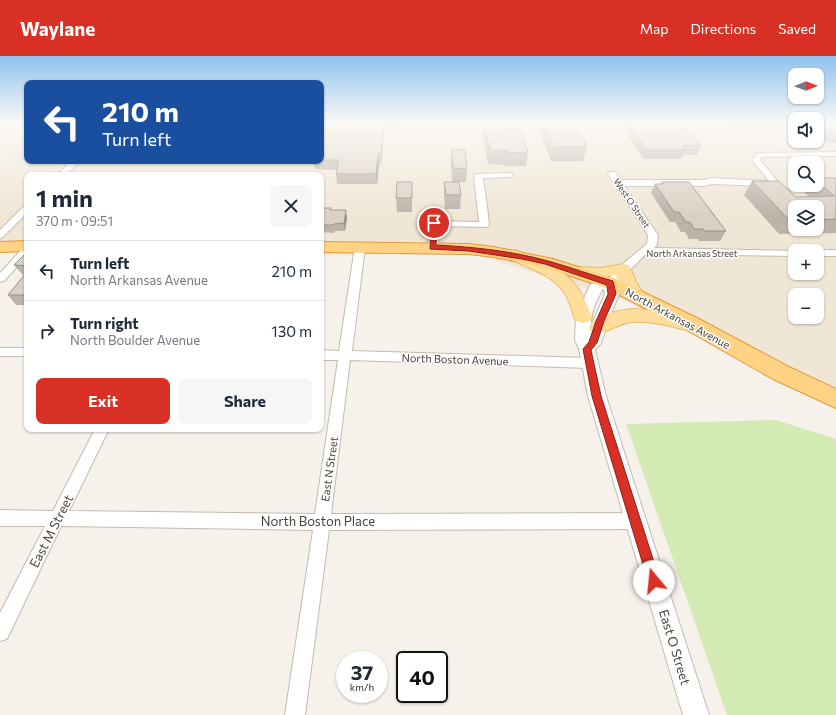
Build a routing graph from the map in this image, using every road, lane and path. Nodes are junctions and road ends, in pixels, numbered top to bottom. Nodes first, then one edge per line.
1 (779, 155) edge
2 (73, 164) edge
3 (64, 172) edge
4 (612, 174) dead end
5 (508, 175) dead end
6 (619, 183) junction
7 (24, 211) edge
8 (0, 235) edge
9 (24, 246) edge
10 (0, 247) edge
11 (324, 247) edge
12 (360, 247) junction
13 (433, 247) junction
14 (644, 251) junction
15 (24, 253) edge
16 (788, 253) edge
17 (824, 253) edge
18 (836, 253) edge
19 (514, 255) junction
20 (623, 268) junction
21 (579, 272) junction
22 (0, 279) edge
23 (610, 283) junction
24 (635, 295) junction
25 (590, 322) junction
26 (692, 324) junction
27 (0, 352) edge
28 (24, 352) edge
29 (324, 355) edge
30 (345, 356) junction
31 (588, 356) junction
32 (836, 399) edge
33 (100, 432) edge
34 (0, 518) edge
35 (57, 518) junction
36 (636, 521) junction
37 (322, 522) junction
38 (0, 632) edge
39 (294, 715) edge
40 (696, 715) edge

1 - 6 street
2 - 3 street
4 - 6 street, West O Street
5 - 13 street
6 - 14 street, West O Street
7 - 8 street
9 - 10 highway
11 - 12 highway, North Arkansas Avenue
12 - 13 highway, North Arkansas Avenue
12 - 30 street, East N Street
13 - 19 highway, North Arkansas Avenue
14 - 16 street, North Arkansas Street
14 - 20 street, North Arkansas Street
15 - 22 street
17 - 18 street
19 - 21 highway, North Arkansas Avenue
19 - 25 main road
20 - 21 main road
20 - 23 street, North Arkansas Street
20 - 24 main road
21 - 23 highway, North Arkansas Avenue
23 - 24 highway, North Arkansas Avenue
23 - 25 street
24 - 26 highway, North Arkansas Avenue
25 - 26 main road
25 - 31 street
26 - 32 highway, North Arkansas Avenue
27 - 28 street
29 - 30 street, North Boston Avenue
30 - 31 street, North Boston Avenue
30 - 37 street, East N Street
31 - 36 street, East O Street
33 - 35 street, East M Street
34 - 35 street, North Boston Place
35 - 37 street, North Boston Place
35 - 38 street, East M Street
36 - 37 street, North Boston Place
36 - 40 street, East O Street
37 - 39 street, East N Street

